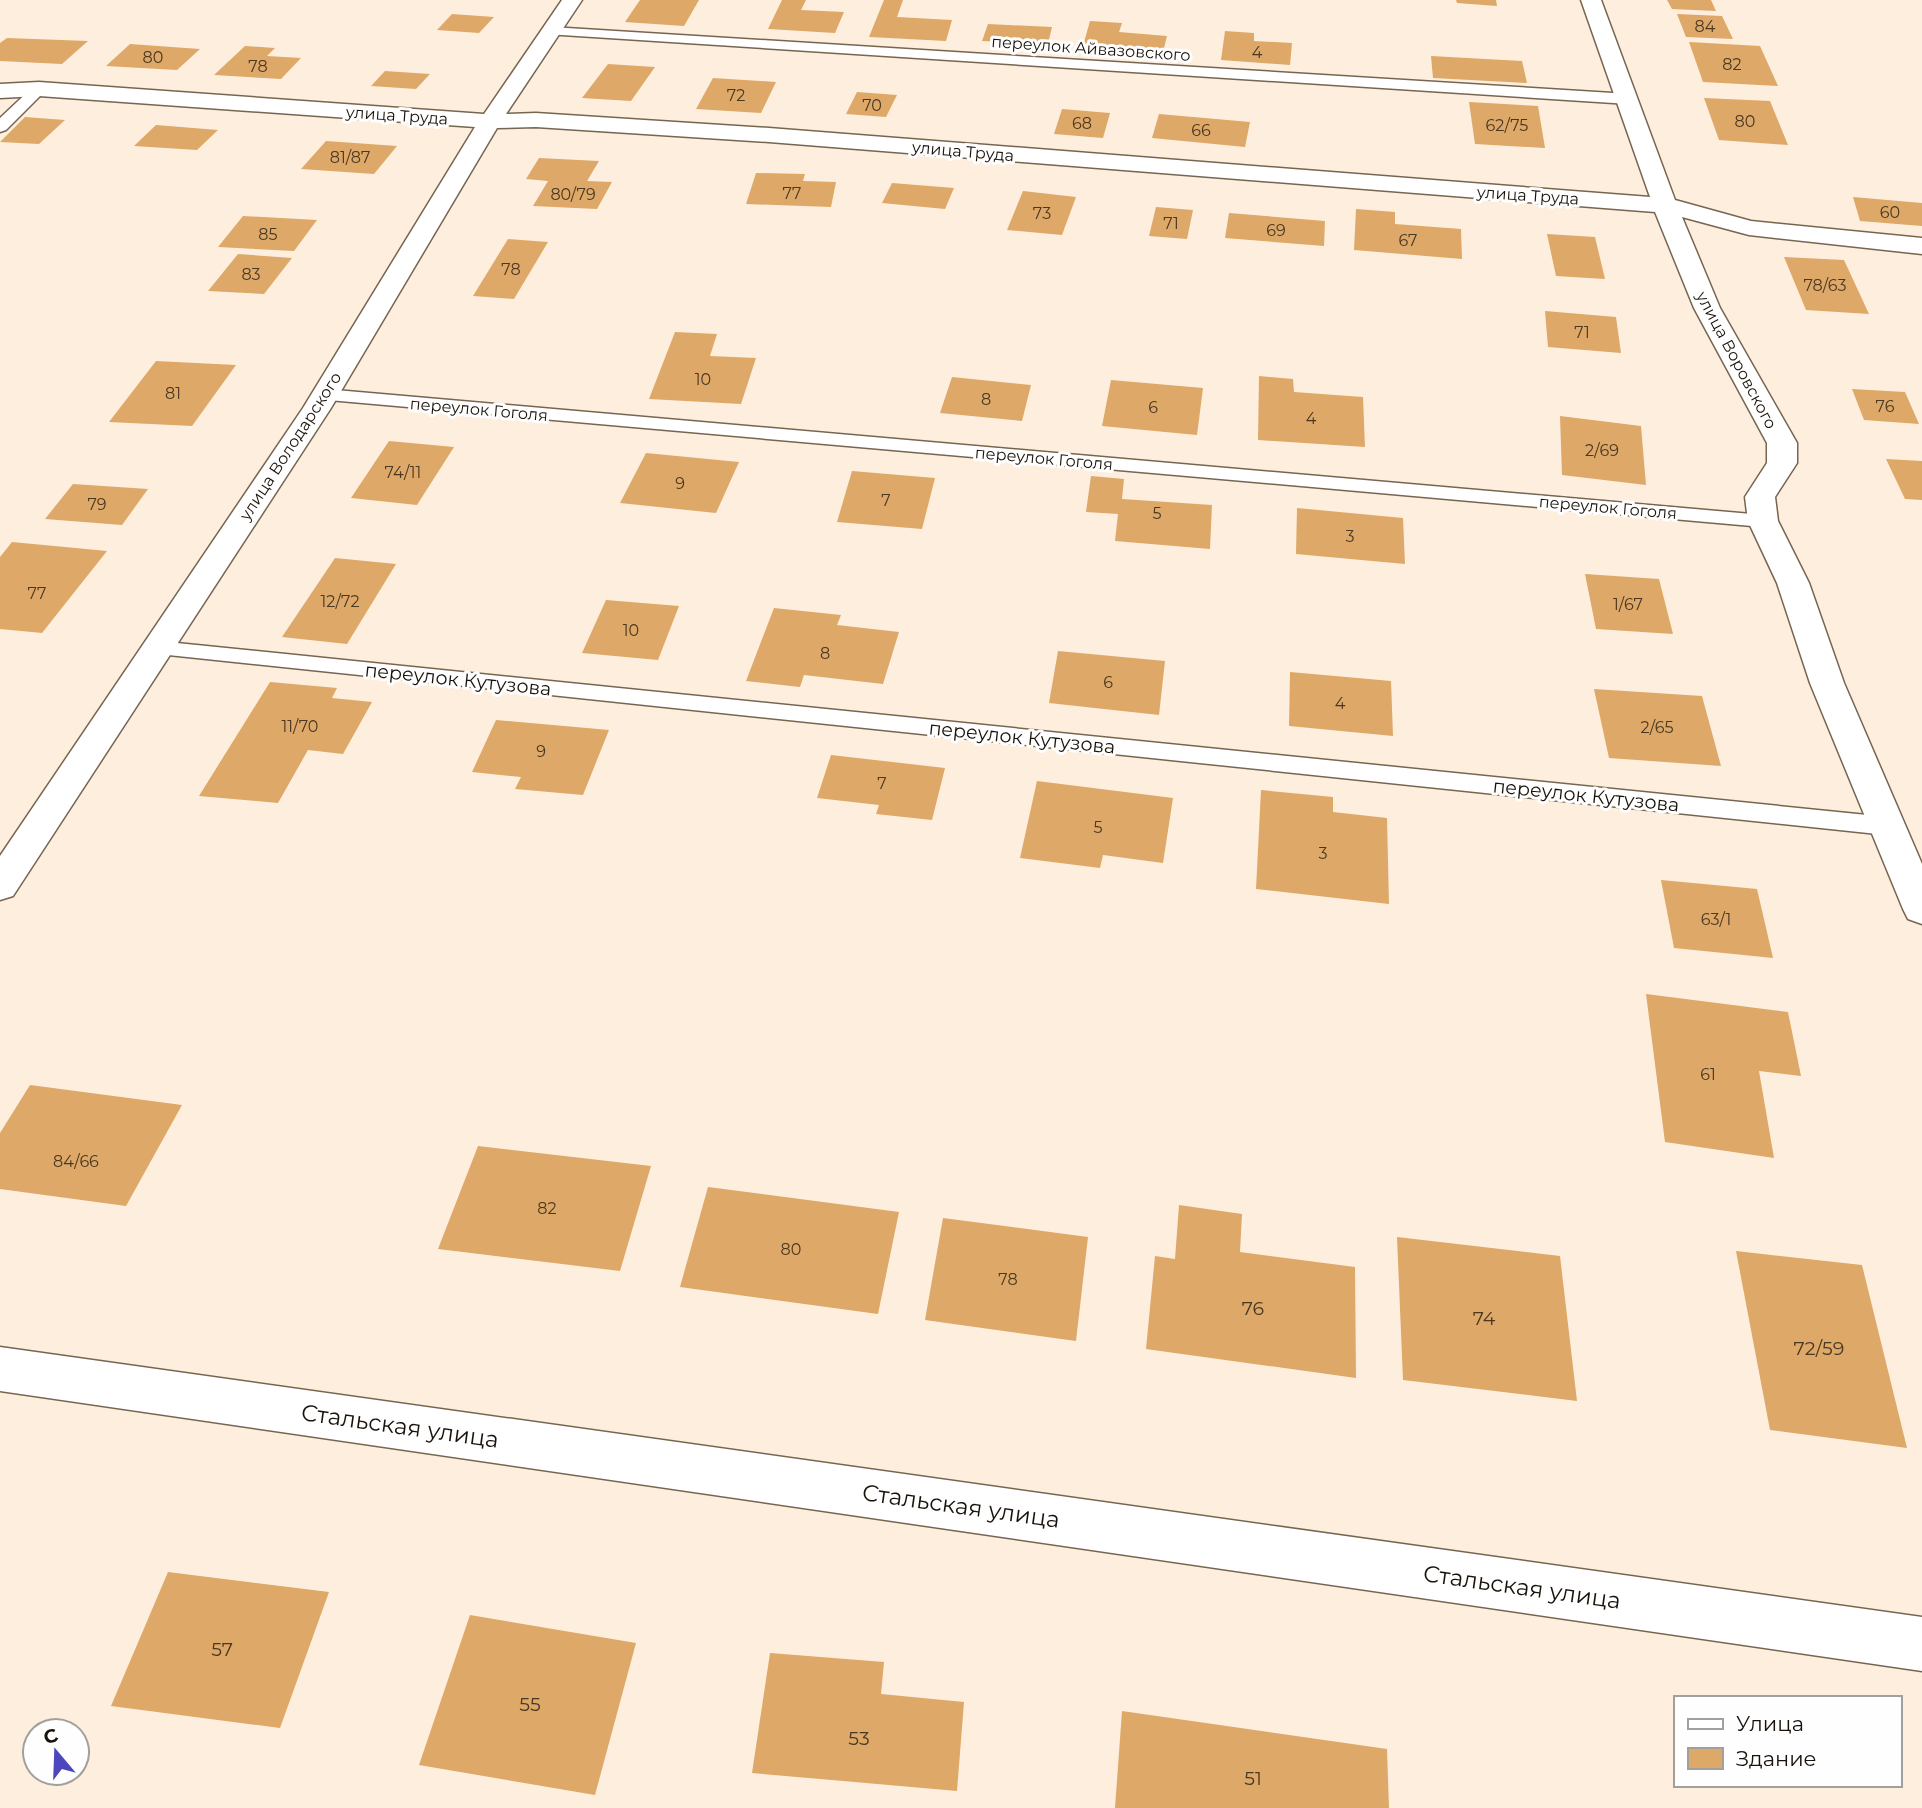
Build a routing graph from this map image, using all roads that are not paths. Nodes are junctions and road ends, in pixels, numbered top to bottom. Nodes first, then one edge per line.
1 (572, 0) edge
2 (1591, 0) edge
3 (551, 31) junction
4 (39, 89) junction
5 (0, 91) edge
6 (1629, 99) junction
7 (489, 121) junction
8 (0, 127) edge
9 (1665, 206) junction
10 (1922, 246) edge
11 (324, 395) junction
12 (1763, 521) junction
13 (157, 648) junction
14 (1887, 826) junction
15 (0, 886) edge
16 (1922, 909) edge
17 (0, 1369) edge
18 (1922, 1644) edge

1 - 3 street, улица Володарского
2 - 6 street, улица Воровского
3 - 6 lane, переулок Айвазовского
3 - 7 street, улица Володарского
4 - 5 street, улица Труда
4 - 7 street, улица Труда
4 - 8 lane
6 - 9 street, улица Воровского
7 - 9 street, улица Труда
7 - 11 street, улица Володарского
9 - 10 street, улица Труда
9 - 12 street, улица Воровского
11 - 12 lane, переулок Гоголя
11 - 13 street, улица Володарского
12 - 14 street
13 - 14 lane, переулок Кутузова
13 - 15 street, улица Володарского
14 - 16 street
17 - 18 street, Стальская улица

